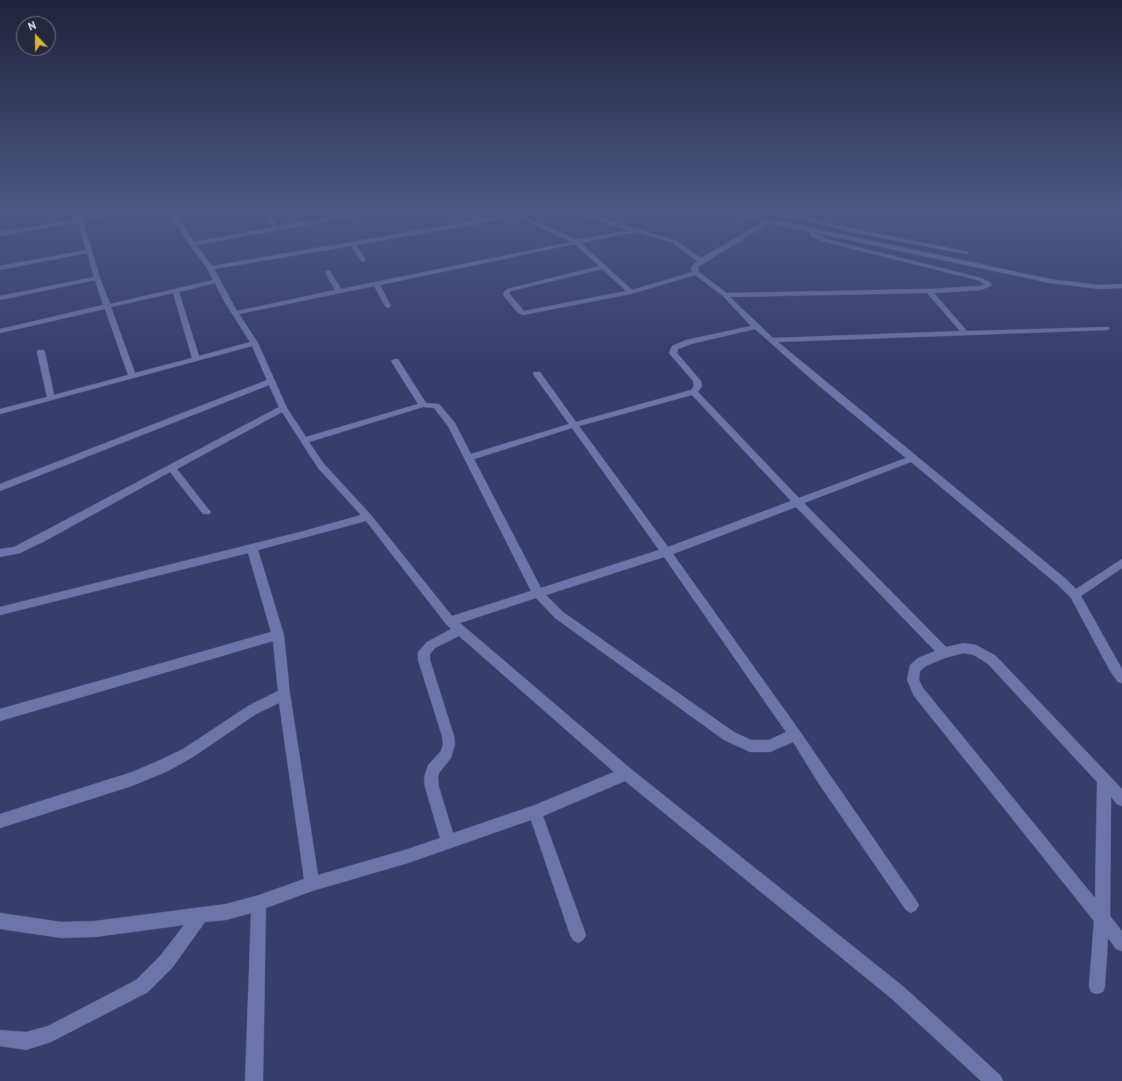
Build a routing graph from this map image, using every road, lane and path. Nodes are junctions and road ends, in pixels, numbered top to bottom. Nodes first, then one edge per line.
1 (29, 262) edge
2 (92, 262) edge
3 (206, 262) edge
4 (242, 262) edge
5 (476, 262) edge
6 (599, 262) edge
7 (700, 262) edge
8 (913, 262) edge
9 (964, 262) edge
10 (604, 267) junction
11 (0, 268) edge
12 (210, 268) junction
13 (328, 272) dead end
14 (696, 273) junction
15 (97, 278) junction
16 (216, 281) junction
17 (376, 283) junction
18 (1122, 286) edge
19 (175, 290) junction
20 (339, 291) junction
21 (929, 291) junction
22 (631, 292) junction
23 (725, 296) junction
24 (0, 298) edge
25 (107, 305) junction
26 (388, 306) dead end
27 (234, 313) junction
28 (756, 327) junction
29 (1107, 328) dead end
30 (0, 331) edge
31 (965, 333) junction
32 (770, 340) junction
33 (254, 343) junction
34 (41, 352) dead end
35 (196, 358) junction
36 (395, 361) dead end
37 (537, 374) dead end
38 (132, 375) junction
39 (272, 381) junction
40 (694, 392) junction
41 (51, 398) junction
42 (423, 405) junction
43 (283, 408) junction
44 (0, 412) edge
45 (573, 425) junction
46 (305, 440) junction
47 (469, 458) junction
48 (912, 459) junction
49 (172, 468) junction
50 (0, 488) edge
51 (798, 502) junction
52 (206, 512) dead end
53 (368, 517) junction
54 (252, 548) junction
55 (666, 552) junction
56 (0, 554) edge
57 (1122, 563) edge
58 (538, 593) junction
59 (1075, 595) junction
60 (0, 611) edge
61 (455, 626) junction
62 (278, 634) junction
63 (944, 653) junction
64 (1122, 678) edge
65 (284, 694) junction
66 (0, 715) edge
67 (795, 734) junction
68 (626, 774) junction
69 (1104, 780) junction
70 (1122, 799) edge
71 (535, 812) junction
72 (0, 821) edge
73 (448, 842) junction
74 (312, 884) junction
75 (259, 903) junction
76 (911, 905) dead end
77 (201, 915) junction
78 (1102, 917) junction
79 (0, 921) edge
80 (578, 935) dead end
81 (1122, 943) edge
82 (1097, 986) dead end
83 (0, 1038) edge
84 (254, 1081) edge
85 (994, 1081) edge

1 - 11 street
2 - 15 street
3 - 12 street
4 - 12 street
5 - 17 street
6 - 10 street
7 - 14 street
8 - 21 street
9 - 18 street
10 - 22 street
10 - 22 street
12 - 16 street
13 - 20 street
14 - 22 street
14 - 23 street
15 - 24 street
15 - 25 street
16 - 19 street
16 - 27 street
17 - 20 street
17 - 26 street
19 - 25 street
19 - 35 street
20 - 27 street
21 - 23 street
21 - 31 street
23 - 28 street
25 - 30 street
25 - 38 street
27 - 33 street
28 - 32 street
28 - 40 street
29 - 31 street
31 - 32 street
32 - 48 street
33 - 35 street
33 - 39 street
34 - 41 street
35 - 38 street
36 - 42 street
37 - 45 street
38 - 41 street
39 - 43 street
39 - 50 street
40 - 45 street
40 - 51 street
41 - 44 street
42 - 46 street
42 - 47 street
43 - 46 street
43 - 49 street
45 - 47 street
45 - 55 street
46 - 53 street
47 - 58 street
48 - 51 street
48 - 59 street
49 - 52 street
49 - 56 street
51 - 55 street
51 - 63 street
53 - 54 street
53 - 61 street
54 - 60 street
54 - 62 street
55 - 58 street
55 - 67 street
57 - 59 street
58 - 61 street
58 - 67 street
59 - 64 street
61 - 68 street
61 - 73 street
62 - 65 street
62 - 66 street
63 - 69 street
63 - 78 street
65 - 72 street
65 - 74 street
67 - 76 street
68 - 71 street
68 - 85 street
69 - 70 street
69 - 78 street
71 - 73 street
71 - 80 street
73 - 74 street
74 - 75 street
75 - 77 street
75 - 84 street
77 - 79 street
77 - 83 street
78 - 81 street
78 - 82 street

